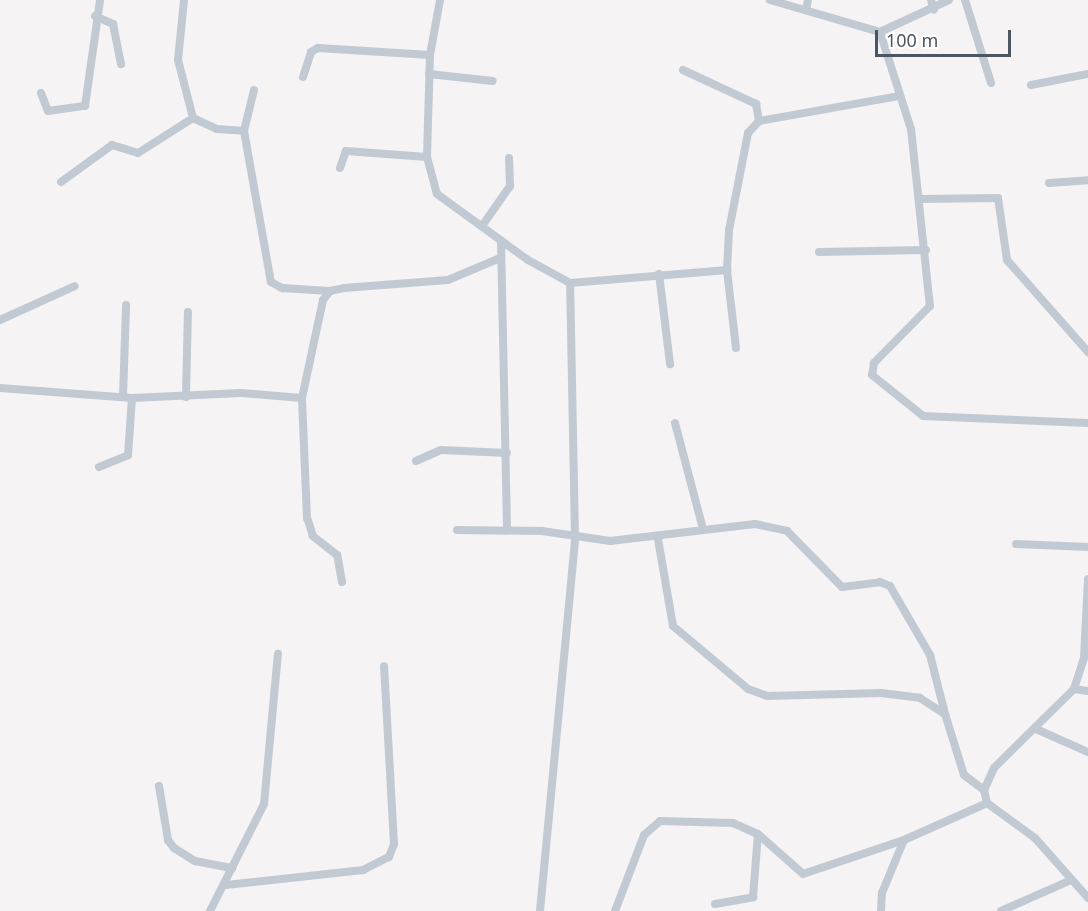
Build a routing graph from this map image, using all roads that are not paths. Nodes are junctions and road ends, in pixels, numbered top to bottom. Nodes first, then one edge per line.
1 (100, 0) edge
2 (184, 0) edge
3 (440, 0) edge
4 (770, 0) edge
5 (808, 0) edge
6 (931, 0) edge
7 (949, 0) edge
8 (965, 0) edge
9 (806, 10) junction
10 (934, 10) junction
11 (95, 16) junction
12 (880, 32) junction
13 (430, 55) junction
14 (121, 64) dead end
15 (683, 70) dead end
16 (429, 74) junction
17 (1088, 74) edge
18 (303, 77) dead end
19 (494, 81) dead end
20 (991, 83) dead end
21 (1031, 86) dead end
22 (254, 90) dead end
23 (41, 93) dead end
24 (900, 96) junction
25 (193, 118) junction
26 (759, 121) junction
27 (244, 131) junction
28 (427, 158) junction
29 (509, 158) dead end
30 (340, 168) dead end
31 (1088, 180) edge
32 (61, 183) dead end
33 (1049, 183) dead end
34 (919, 199) junction
35 (482, 226) junction
36 (501, 241) junction
37 (926, 250) junction
38 (819, 252) dead end
39 (500, 258) junction
40 (727, 270) junction
41 (659, 274) junction
42 (570, 282) junction
43 (75, 285) dead end
44 (330, 291) junction
45 (126, 305) dead end
46 (188, 312) dead end
47 (0, 320) edge
48 (736, 348) dead end
49 (1088, 352) edge
50 (670, 364) dead end
51 (0, 388) edge
52 (186, 397) junction
53 (128, 398) junction
54 (302, 398) junction
55 (675, 423) dead end
56 (1088, 423) edge
57 (507, 453) junction
58 (416, 461) dead end
59 (99, 467) dead end
60 (457, 530) dead end
61 (507, 530) junction
62 (703, 530) junction
63 (575, 538) junction
64 (658, 539) junction
65 (1016, 544) dead end
66 (1088, 547) edge
67 (1088, 579) edge
68 (342, 582) dead end
69 (278, 654) dead end
70 (384, 666) dead end
71 (1074, 689) junction
72 (1088, 690) edge
73 (945, 714) junction
74 (1036, 729) junction
75 (1088, 752) edge
76 (159, 786) dead end
77 (984, 790) junction
78 (987, 803) junction
79 (758, 834) junction
80 (904, 840) junction
81 (232, 868) junction
82 (1071, 880) junction
83 (226, 885) junction
84 (1088, 898) edge
85 (747, 902) junction
86 (714, 904) dead end
87 (210, 911) edge
88 (540, 911) edge
89 (615, 911) edge
90 (749, 911) edge
91 (881, 911) edge
92 (1001, 911) edge

1 - 11 street
2 - 25 street
3 - 13 street
4 - 9 street
5 - 9 street
6 - 10 street
7 - 10 street
8 - 20 street
9 - 12 street
10 - 12 street
11 - 14 street
11 - 23 street
12 - 24 street
13 - 16 street
13 - 18 street
15 - 26 street
16 - 19 street
16 - 28 street
17 - 21 street
22 - 27 street
24 - 26 street
24 - 34 street
25 - 27 street
25 - 32 street
26 - 40 street
27 - 44 street
28 - 30 street
28 - 35 street
29 - 35 street
31 - 33 street
34 - 37 street
34 - 49 street
35 - 36 street
36 - 39 street
36 - 42 street
37 - 38 street
37 - 56 street
39 - 44 street
39 - 57 street
40 - 41 street
40 - 48 street
41 - 42 street
41 - 50 street
42 - 63 street
43 - 47 street
44 - 54 street
45 - 53 street
46 - 52 street
51 - 53 street
52 - 53 street
52 - 54 street
53 - 59 street
54 - 68 street
55 - 62 street
57 - 58 street
57 - 61 street
60 - 61 street
61 - 63 street
62 - 64 street
62 - 73 street
63 - 64 street
63 - 88 street
64 - 73 street
65 - 66 street
67 - 71 street
69 - 81 street
70 - 83 street
71 - 72 street
71 - 74 street
73 - 77 street
74 - 75 street
74 - 77 street
76 - 81 street
77 - 78 street
78 - 80 street
78 - 82 street
79 - 80 street
79 - 85 street
79 - 89 street
80 - 91 street
81 - 83 street
82 - 84 street
82 - 92 street
83 - 87 street
85 - 86 street
85 - 90 street

